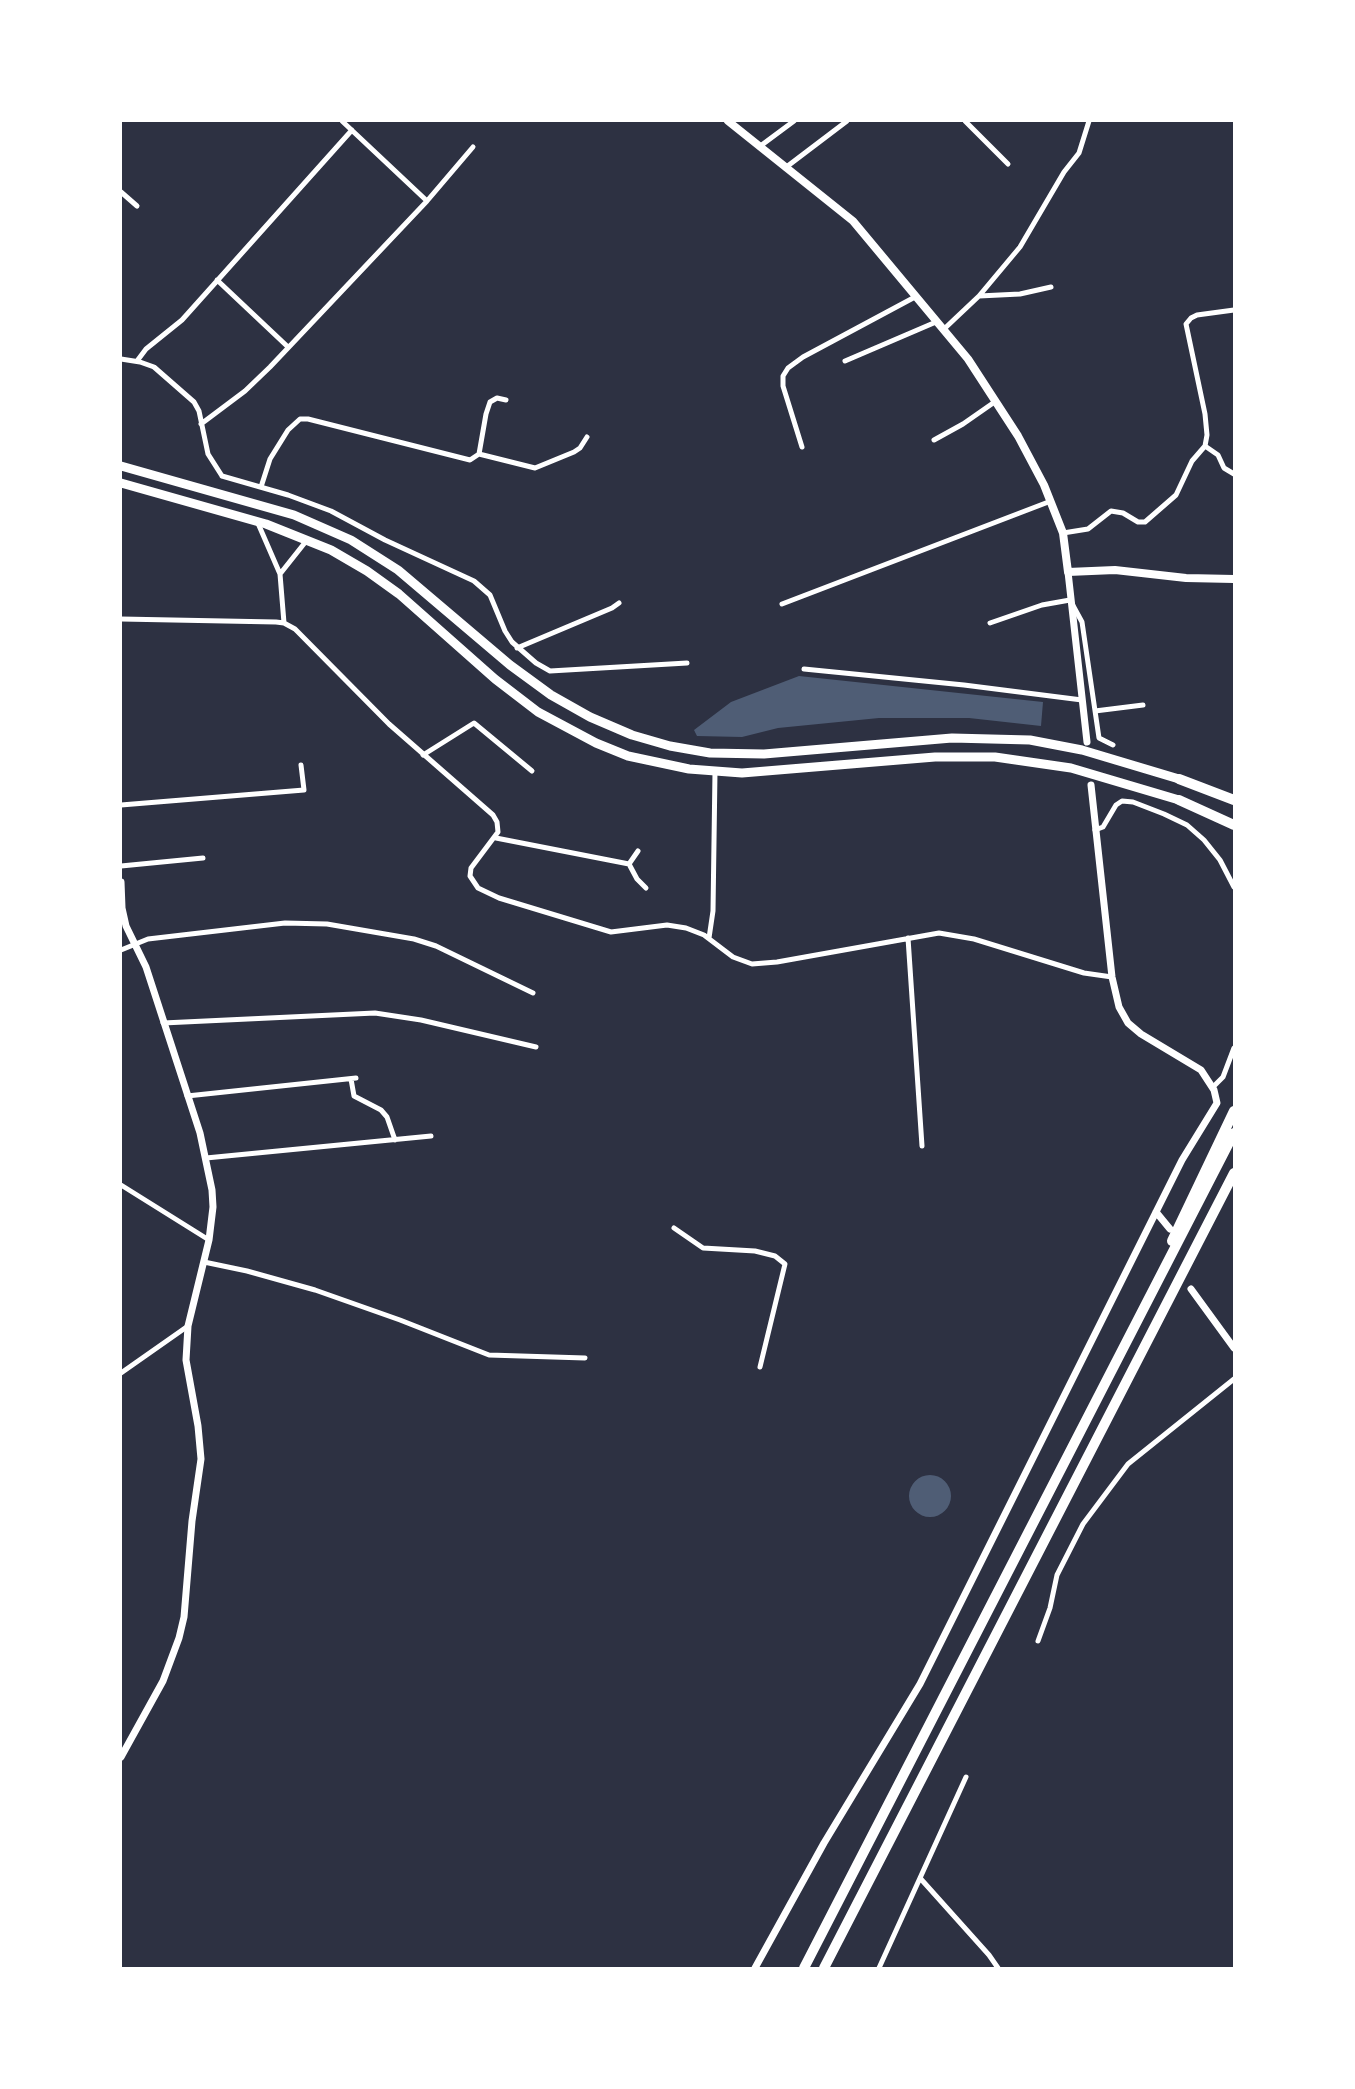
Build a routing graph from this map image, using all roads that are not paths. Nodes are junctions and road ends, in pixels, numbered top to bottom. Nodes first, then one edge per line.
1 (342, 121) edge
2 (728, 121) edge
3 (794, 121) edge
4 (847, 121) edge
5 (965, 121) edge
6 (1089, 121) edge
7 (352, 130) junction
8 (473, 147) dead end
9 (759, 147) junction
10 (1008, 164) dead end
11 (785, 168) junction
12 (121, 191) edge
13 (427, 201) junction
14 (137, 206) dead end
15 (217, 280) junction
16 (1051, 287) dead end
17 (979, 296) junction
18 (915, 297) junction
19 (1234, 310) edge
20 (936, 322) junction
21 (943, 330) junction
22 (288, 347) junction
23 (121, 359) edge
24 (137, 361) junction
25 (845, 361) dead end
26 (506, 400) dead end
27 (996, 401) junction
28 (201, 424) junction
29 (586, 438) dead end
30 (934, 440) dead end
31 (1205, 446) junction
32 (802, 447) dead end
33 (479, 454) junction
34 (121, 466) edge
35 (1234, 474) edge
36 (222, 476) junction
37 (121, 483) edge
38 (261, 486) junction
39 (222, 494) junction
40 (1052, 501) junction
41 (257, 522) junction
42 (1063, 533) junction
43 (307, 540) junction
44 (1068, 572) junction
45 (280, 575) junction
46 (1234, 579) edge
47 (1070, 600) junction
48 (619, 603) dead end
49 (782, 604) dead end
50 (121, 619) edge
51 (284, 622) junction
52 (990, 623) dead end
53 (517, 648) junction
54 (687, 663) dead end
55 (804, 670) dead end
56 (1082, 700) junction
57 (1143, 705) dead end
58 (1095, 711) junction
59 (1087, 742) dead end
60 (1113, 745) dead end
61 (423, 755) junction
62 (301, 765) dead end
63 (532, 771) dead end
64 (715, 772) junction
65 (1179, 779) junction
66 (1091, 785) dead end
67 (1234, 792) edge
68 (1179, 800) junction
69 (1234, 800) edge
70 (121, 805) edge
71 (1234, 818) edge
72 (1234, 825) edge
73 (1096, 830) junction
74 (495, 838) junction
75 (638, 851) dead end
76 (203, 858) dead end
77 (629, 864) junction
78 (121, 866) edge
79 (121, 882) edge
80 (1234, 887) edge
81 (646, 888) dead end
82 (709, 938) junction
83 (908, 938) junction
84 (135, 943) junction
85 (121, 950) edge
86 (1112, 977) junction
87 (533, 993) dead end
88 (163, 1023) junction
89 (536, 1046) dead end
90 (1234, 1048) edge
91 (1213, 1087) junction
92 (187, 1096) junction
93 (1234, 1111) edge
94 (1234, 1132) edge
95 (431, 1136) dead end
96 (395, 1140) junction
97 (922, 1146) dead end
98 (206, 1158) junction
99 (1234, 1173) edge
100 (121, 1185) edge
101 (1156, 1212) junction
102 (674, 1227) dead end
103 (1170, 1229) dead end
104 (209, 1240) junction
105 (204, 1262) junction
106 (1191, 1289) dead end
107 (188, 1326) junction
108 (1234, 1349) edge
109 (585, 1358) dead end
110 (760, 1367) dead end
111 (121, 1373) edge
112 (1234, 1379) edge
113 (1094, 1402) junction
114 (1038, 1641) dead end
115 (121, 1757) edge
116 (966, 1777) dead end
117 (920, 1878) junction
118 (755, 1968) edge
119 (804, 1968) edge
120 (824, 1968) edge
121 (879, 1968) edge
122 (998, 1968) edge

1 - 7 street
2 - 9 main road
3 - 9 street
4 - 11 street
5 - 10 street
6 - 17 street
7 - 13 street
7 - 15 street
8 - 13 street
9 - 11 main road
11 - 18 main road
12 - 14 street
13 - 22 street
15 - 22 street
15 - 24 street
16 - 17 street
17 - 21 street
18 - 20 main road
18 - 32 street
19 - 31 street
20 - 21 main road
20 - 25 street
21 - 27 main road
22 - 28 street
23 - 24 street
24 - 28 street
26 - 33 street
27 - 30 street
27 - 40 main road
28 - 36 street
29 - 33 street
31 - 35 street
31 - 42 street
33 - 38 street
34 - 39 main road
36 - 38 street
36 - 39 street
37 - 41 main road
38 - 53 street
39 - 65 main road
40 - 42 main road
40 - 49 street
41 - 43 main road
41 - 45 street
42 - 44 main road
43 - 45 street
43 - 64 main road
44 - 46 main road
44 - 47 street
45 - 51 street
47 - 52 street
47 - 56 street
47 - 58 street
48 - 53 street
50 - 51 street
51 - 61 street
53 - 54 street
55 - 56 street
56 - 59 street
57 - 58 street
58 - 60 street
61 - 63 street
61 - 74 street
62 - 70 street
64 - 68 main road
64 - 82 street
65 - 67 highway
65 - 69 highway
66 - 73 street
68 - 71 highway
68 - 72 highway
73 - 80 street
73 - 86 street
74 - 77 street
74 - 82 street
75 - 77 street
76 - 78 street
77 - 81 street
79 - 84 street
82 - 83 street
83 - 86 street
83 - 97 street
84 - 85 street
84 - 87 street
84 - 88 street
86 - 91 street
88 - 89 street
88 - 92 street
90 - 91 street
91 - 101 street
92 - 96 street
92 - 98 street
93 - 113 highway
94 - 113 highway
95 - 96 street
96 - 98 street
98 - 104 street
99 - 120 highway
100 - 104 street
101 - 103 street
101 - 118 street
102 - 110 street
104 - 105 street
105 - 107 street
105 - 109 street
106 - 108 street
107 - 111 street
107 - 115 street
112 - 114 street
113 - 119 highway
116 - 117 street
117 - 121 street
117 - 122 street

